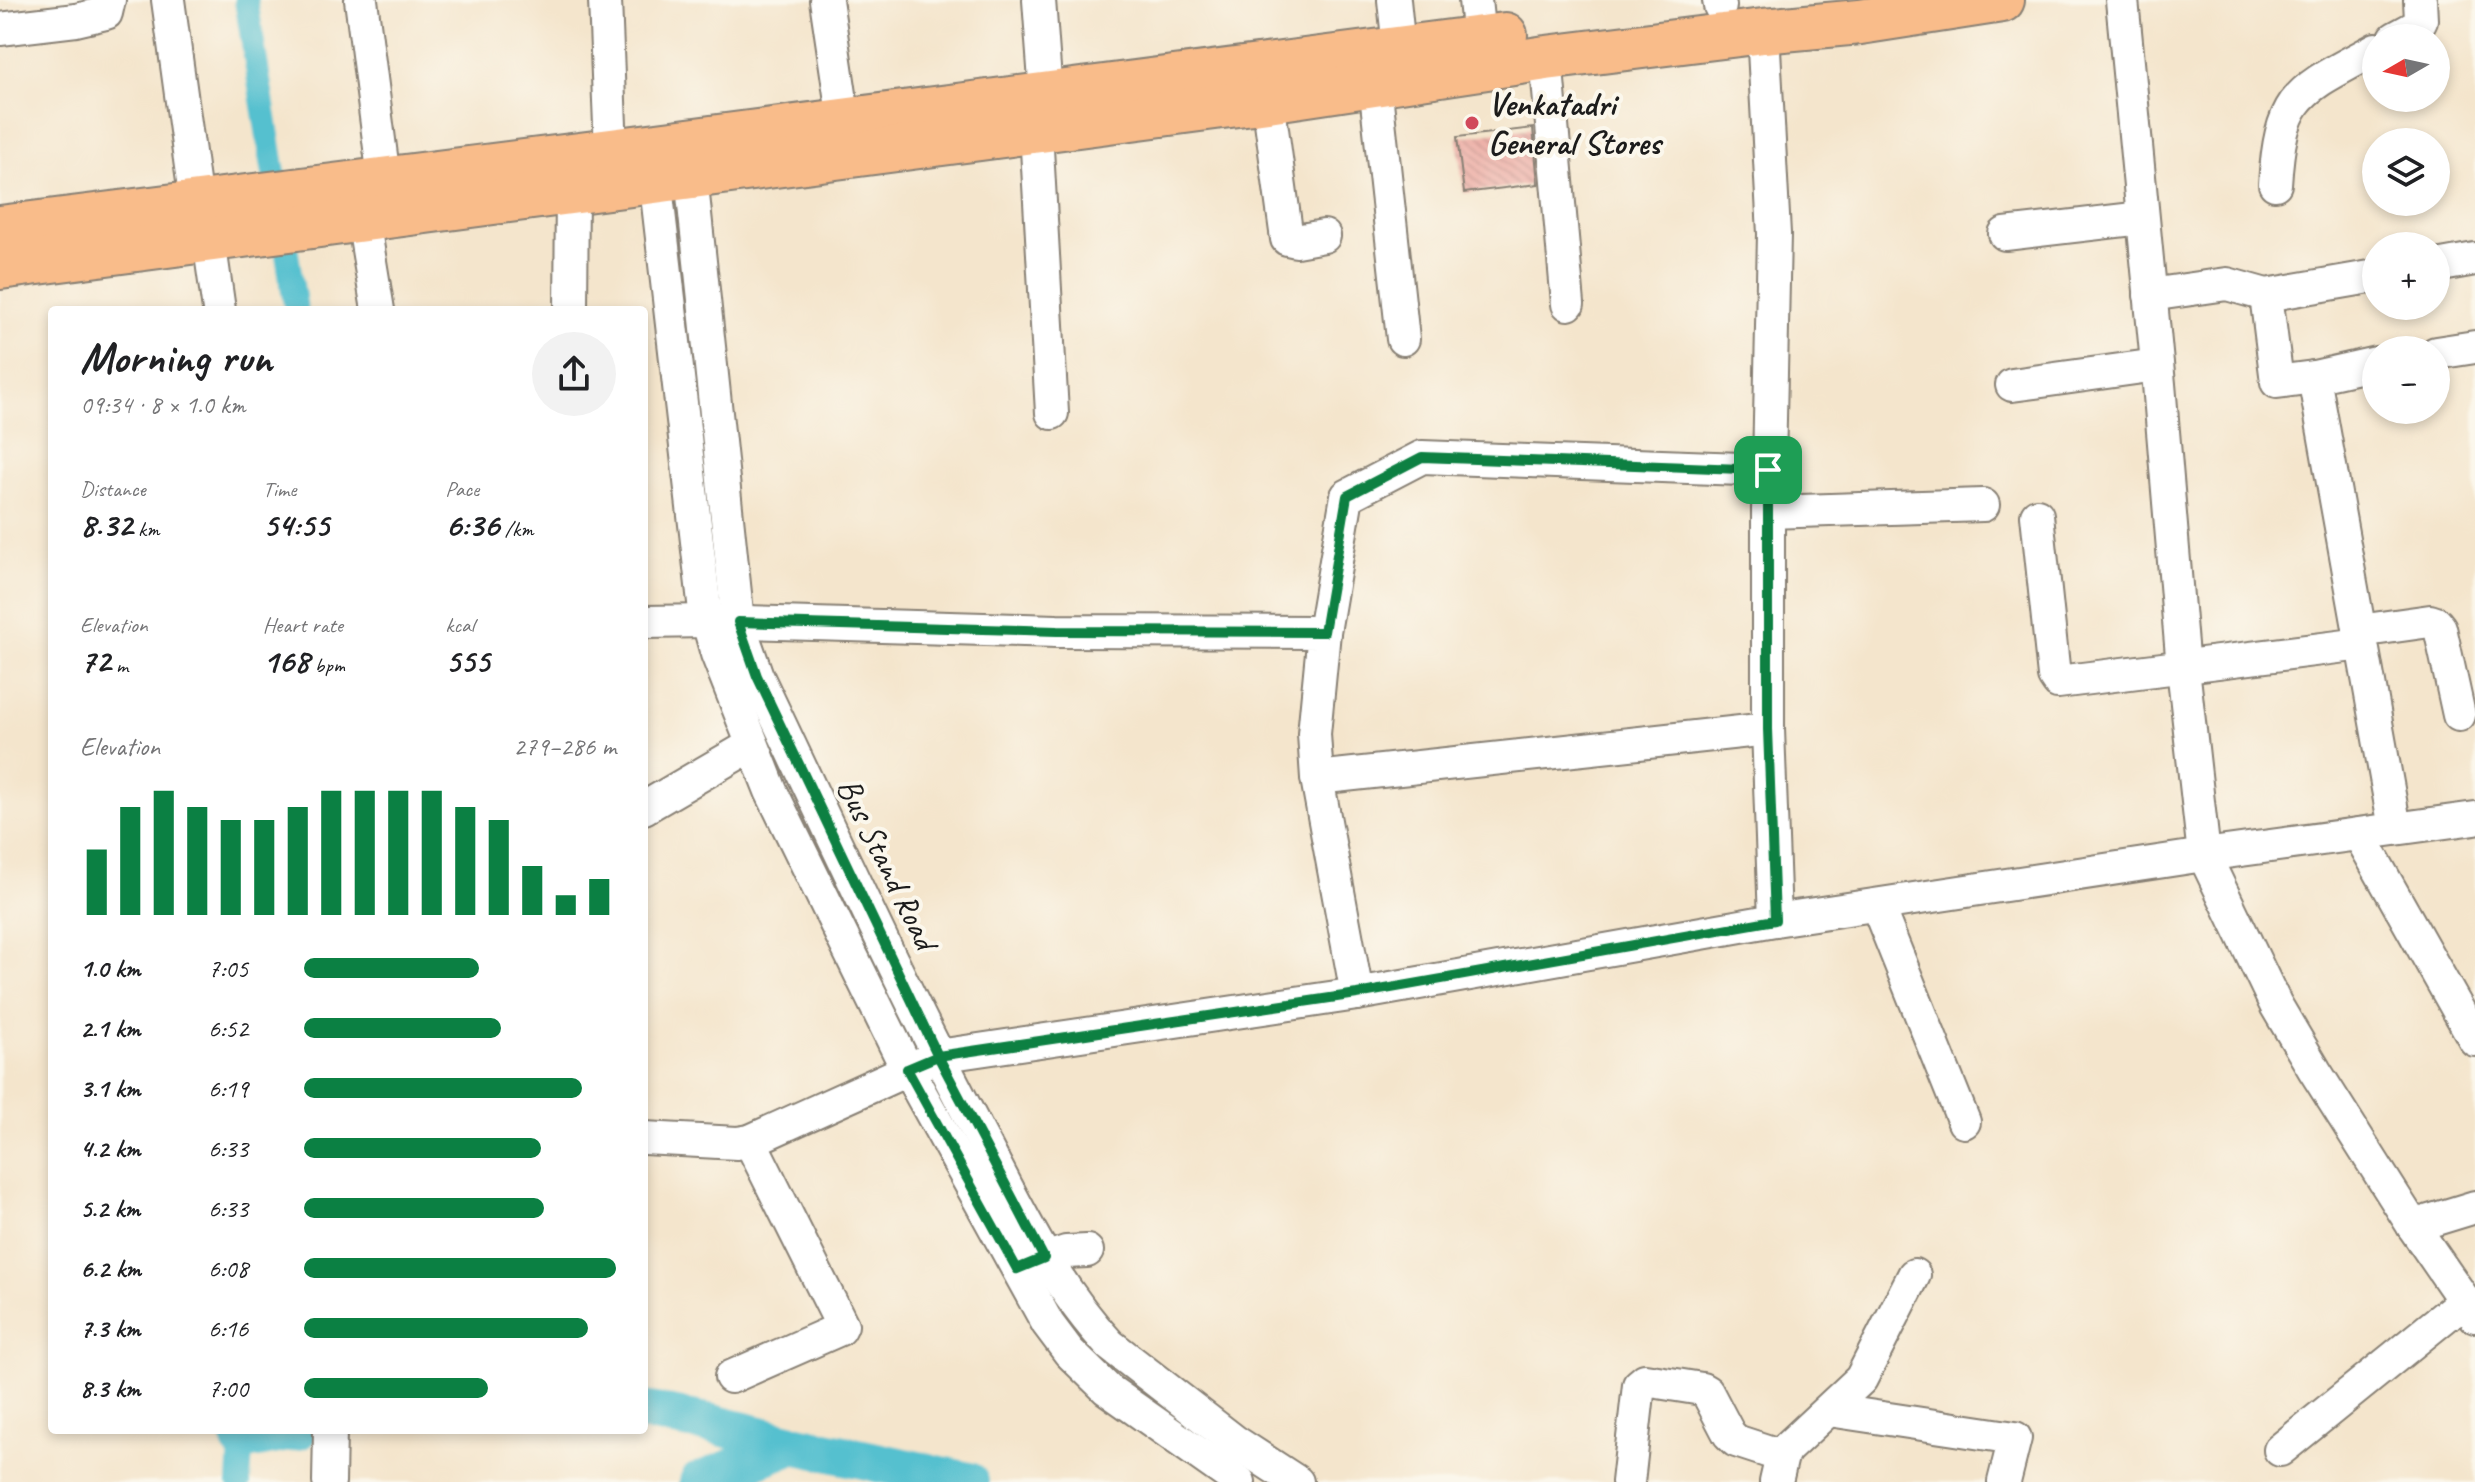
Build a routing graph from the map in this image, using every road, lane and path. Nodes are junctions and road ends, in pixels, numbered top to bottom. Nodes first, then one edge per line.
1 (109, 0) edge
2 (168, 0) edge
3 (361, 0) edge
4 (605, 0) edge
5 (826, 0) edge
6 (1039, 0) edge
7 (1394, 0) edge
8 (2002, 0) edge
9 (2122, 0) edge
10 (2420, 0) edge
11 (1720, 3) edge
12 (1766, 15) edge
13 (1477, 19) edge
14 (2418, 24) edge
15 (0, 29) edge
16 (1399, 49) junction
17 (2362, 57) edge
18 (1546, 58) junction
19 (1375, 84) junction
20 (1268, 100) junction
21 (1041, 113) junction
22 (844, 121) junction
23 (659, 159) junction
24 (384, 179) junction
25 (2275, 184) dead end
26 (572, 192) junction
27 (340, 210) junction
28 (2142, 218) junction
29 (217, 219) junction
30 (0, 228) edge
31 (2005, 234) dead end
32 (1324, 236) dead end
33 (2475, 259) edge
34 (2450, 263) edge
35 (0, 267) edge
36 (2362, 278) edge
37 (2150, 295) junction
38 (2266, 295) junction
39 (1568, 304) dead end
40 (219, 306) edge
41 (376, 306) edge
42 (571, 306) edge
43 (1403, 339) dead end
44 (2475, 347) edge
45 (2450, 351) edge
46 (2157, 365) junction
47 (2362, 366) edge
48 (2314, 377) junction
49 (2012, 385) dead end
50 (1052, 413) dead end
51 (1768, 470) junction
52 (1983, 505) dead end
53 (1768, 512) junction
54 (2037, 515) dead end
55 (648, 601) edge
56 (717, 615) junction
57 (648, 622) edge
58 (1324, 632) junction
59 (2361, 638) junction
60 (2183, 668) junction
61 (2459, 715) dead end
62 (1768, 729) junction
63 (752, 745) junction
64 (1317, 778) junction
65 (648, 806) edge
66 (2475, 818) edge
67 (2395, 828) junction
68 (2359, 834) junction
69 (2204, 855) junction
70 (1877, 905) junction
71 (1775, 920) junction
72 (1357, 994) junction
73 (2465, 1002) edge
74 (2475, 1040) edge
75 (938, 1056) junction
76 (907, 1069) junction
77 (1964, 1122) dead end
78 (648, 1138) edge
79 (750, 1141) junction
80 (2475, 1207) edge
81 (2413, 1226) junction
82 (1087, 1251) dead end
83 (1031, 1263) junction
84 (1914, 1275) dead end
85 (2470, 1309) edge
86 (731, 1377) dead end
87 (1829, 1410) junction
88 (330, 1434) edge
89 (2280, 1450) dead end
90 (1226, 1468) edge
91 (1779, 1469) edge
92 (329, 1482) edge
93 (1297, 1482) edge
94 (1628, 1482) edge
95 (2004, 1482) edge

1 - 15 street
2 - 29 street
3 - 24 street
4 - 23 street, Bus Stand Road
5 - 22 street
6 - 21 street
7 - 16 street
8 - 12 highway
9 - 28 street
10 - 14 street
11 - 12 highway
11 - 13 highway
12 - 18 highway
12 - 51 street
13 - 16 highway
16 - 21 highway
17 - 25 street
18 - 19 highway
18 - 39 street
19 - 20 highway
19 - 43 street
20 - 21 highway
20 - 32 street
21 - 22 highway
21 - 23 highway
21 - 50 street
22 - 23 highway
23 - 24 highway
23 - 26 highway
23 - 56 street, Bus Stand Road
24 - 27 highway
26 - 27 highway
26 - 42 street
27 - 29 highway
27 - 41 street
28 - 31 street
28 - 37 street
29 - 30 highway
29 - 35 highway
29 - 40 street
33 - 34 street
36 - 38 street
37 - 38 street
37 - 46 street
38 - 48 street
44 - 45 street
46 - 49 street
46 - 60 street
47 - 48 street
48 - 59 street
51 - 53 street
51 - 58 street
52 - 53 street
53 - 62 street
54 - 60 street
55 - 56 street
56 - 57 street
56 - 58 street
56 - 63 street, Bus Stand Road
56 - 75 street, Bus Stand Road
58 - 64 street
59 - 60 street
59 - 61 street
59 - 67 street
60 - 69 street
62 - 64 street
62 - 71 street
63 - 65 street
63 - 76 street, Bus Stand Road
64 - 72 street
66 - 67 street
67 - 68 street
68 - 69 street
68 - 73 street
69 - 70 street
69 - 81 street
70 - 71 street
70 - 77 street
71 - 72 street
72 - 75 street
73 - 74 street
75 - 76 street
75 - 83 street, Bus Stand Road
76 - 79 street
76 - 83 street, Bus Stand Road
78 - 79 street
79 - 86 street
80 - 81 street
81 - 85 street
82 - 83 street
83 - 90 street, Bus Stand Road
84 - 87 street
85 - 89 street
87 - 91 street
87 - 95 street
88 - 92 street
90 - 93 street, Bus Stand Road
91 - 94 street

